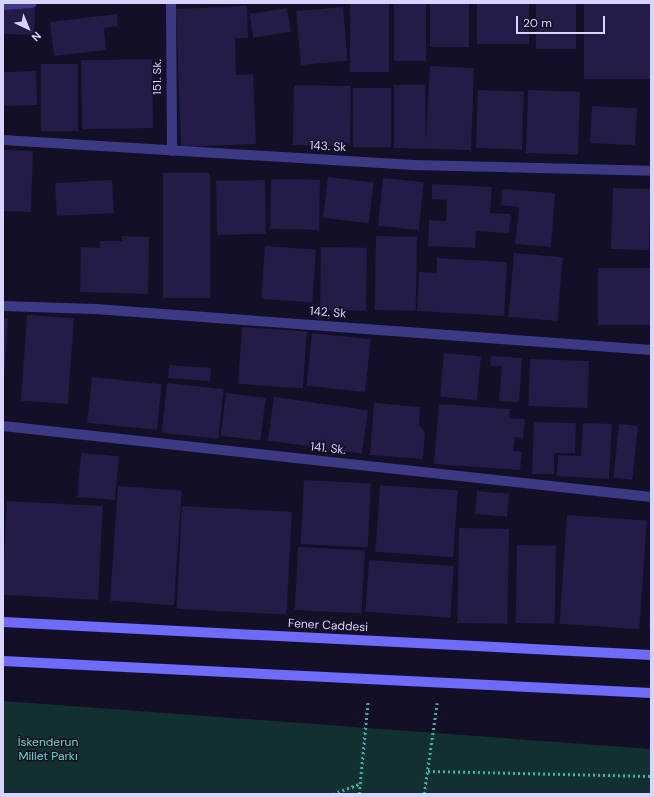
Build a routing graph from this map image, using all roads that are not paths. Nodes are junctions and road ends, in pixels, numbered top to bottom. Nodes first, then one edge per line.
1 (32, 3) edge
2 (170, 3) edge
3 (3, 5) edge
4 (3, 140) edge
5 (172, 151) junction
6 (651, 171) edge
7 (3, 306) edge
8 (651, 350) edge
9 (3, 426) edge
10 (651, 497) edge
11 (3, 622) edge
12 (651, 655) edge
13 (3, 661) edge
14 (651, 693) edge

1 - 3 street
2 - 5 street, 151. Sk.
4 - 5 street, 143. Sk
5 - 6 street, 143. Sk
7 - 8 street, 142. Sk
9 - 10 street, 141. Sk.
11 - 12 main road, Fener Caddesi
13 - 14 main road

